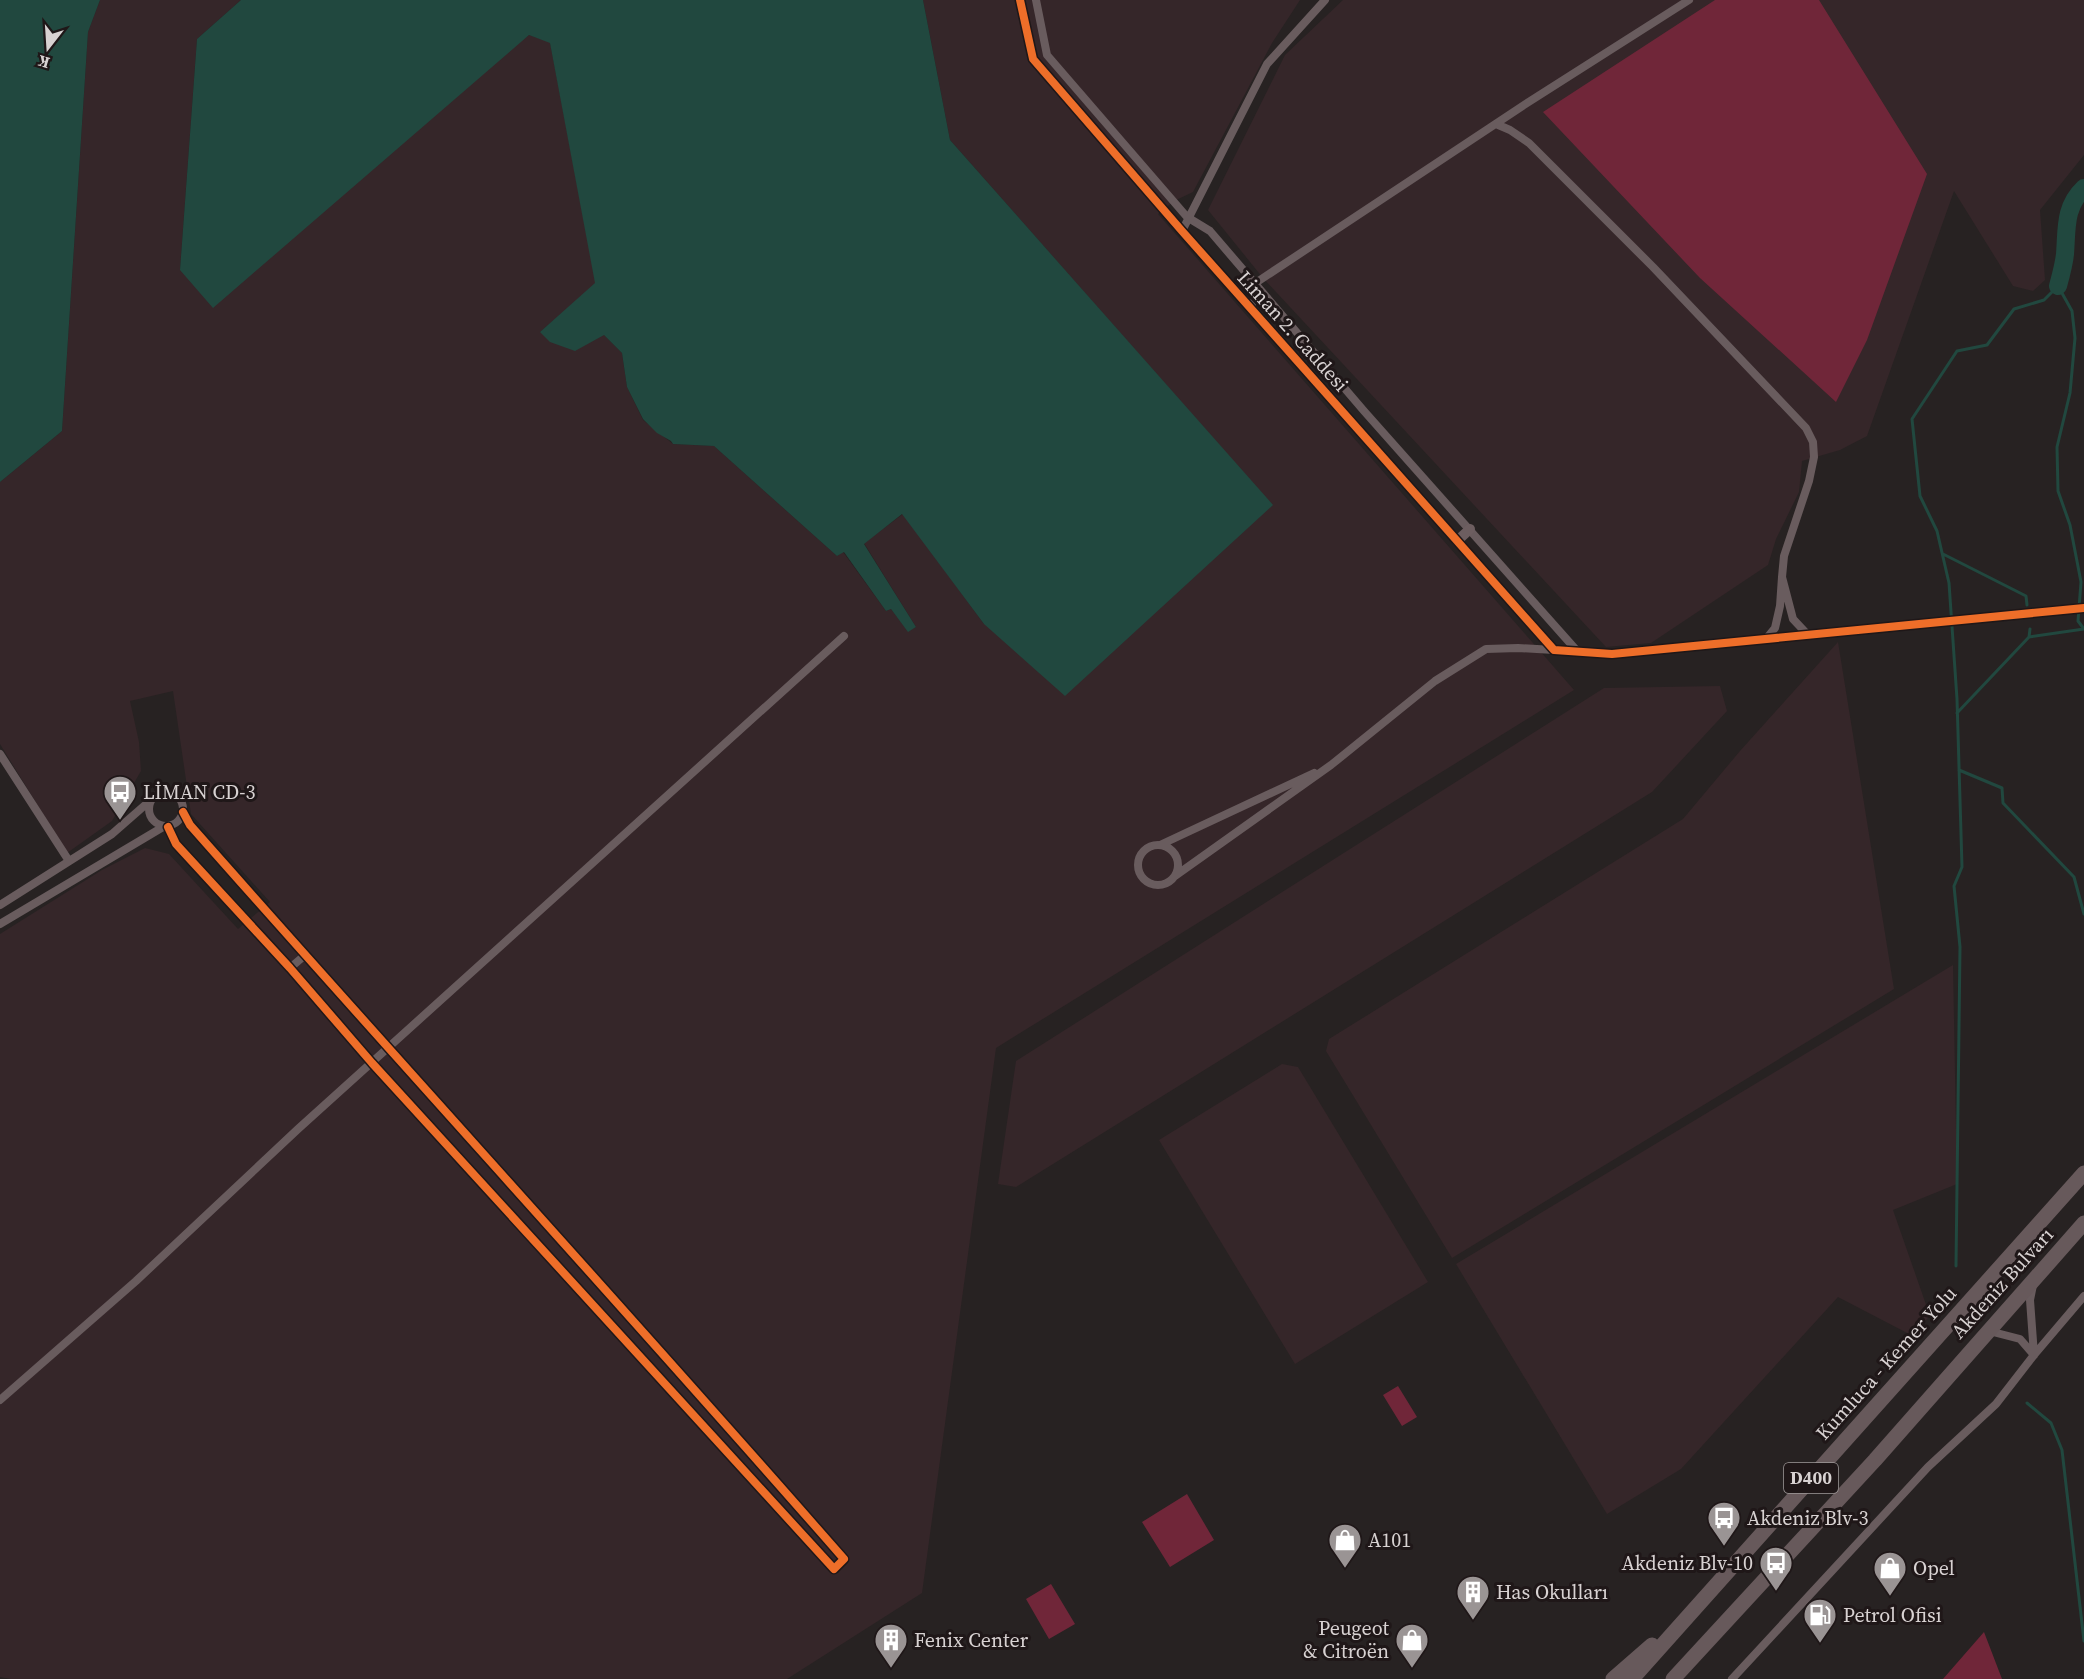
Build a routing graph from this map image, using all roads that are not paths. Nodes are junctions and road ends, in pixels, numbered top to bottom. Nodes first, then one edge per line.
1 (1020, 0) edge
2 (1036, 0) edge
3 (1325, 0) edge
4 (1689, 0) edge
5 (1496, 123) junction
6 (1187, 217) junction
7 (1182, 231) junction
8 (1254, 284) junction
9 (1263, 294) junction
10 (1249, 306) junction
11 (1470, 529) junction
12 (1457, 541) junction
13 (1782, 578) junction
14 (2084, 608) edge
15 (1808, 635) junction
16 (844, 636) dead end
17 (1766, 639) junction
18 (1554, 650) junction
19 (1578, 652) junction
20 (0, 754) edge
21 (1331, 765) junction
22 (152, 799) junction
23 (183, 812) junction
24 (165, 827) junction
25 (1160, 845) junction
26 (69, 861) junction
27 (1175, 876) junction
28 (0, 905) edge
29 (0, 924) edge
30 (304, 956) junction
31 (290, 968) junction
32 (389, 1049) junction
33 (372, 1063) junction
34 (2084, 1173) edge
35 (2084, 1223) edge
36 (2034, 1281) junction
37 (2084, 1296) edge
38 (1989, 1331) junction
39 (2034, 1355) junction
40 (0, 1400) edge
41 (1695, 1608) junction
42 (1728, 1620) junction
43 (1742, 1675) edge
44 (1613, 1679) edge
45 (1632, 1679) edge
46 (1672, 1679) edge
47 (1684, 1679) edge
48 (1732, 1679) edge

1 - 7 street, Liman 2. Caddesi
2 - 6 street, Liman 2. Caddesi
3 - 6 street
4 - 5 street
5 - 8 street
5 - 13 street
6 - 7 street
6 - 8 street, Liman 2. Caddesi
7 - 10 street, Liman 2. Caddesi
8 - 9 street, Liman 2. Caddesi
9 - 10 street
9 - 11 street, Liman 2. Caddesi
10 - 12 street, Liman 2. Caddesi
11 - 12 street
11 - 19 street, Liman 2. Caddesi
12 - 18 street, Liman 2. Caddesi
13 - 15 street
13 - 17 street
14 - 15 street
15 - 17 street
16 - 32 street
17 - 19 street
18 - 19 street
18 - 21 street
20 - 26 street
21 - 25 street
21 - 27 street
22 - 23 street
22 - 24 street
22 - 26 street
23 - 24 street
23 - 30 street
24 - 29 street
24 - 31 street
25 - 27 street
25 - 27 street
26 - 28 street
30 - 31 street
30 - 32 street
31 - 33 street
32 - 33 street
32 - 33 street
33 - 40 street
34 - 41 highway, Kumluca - Kemer Yolu / D400
35 - 36 highway, Akdeniz Bulvarı / D400
36 - 38 highway, Akdeniz Bulvarı / D400
36 - 39 street
37 - 39 street
38 - 39 street
38 - 42 highway, Akdeniz Bulvarı / D400
39 - 43 street
41 - 44 highway, Kumluca - Kemer Yolu / D400
41 - 45 highway, Kumluca - Kemer Yolu / D400
42 - 46 highway, D400
42 - 47 highway, D400
43 - 48 street

